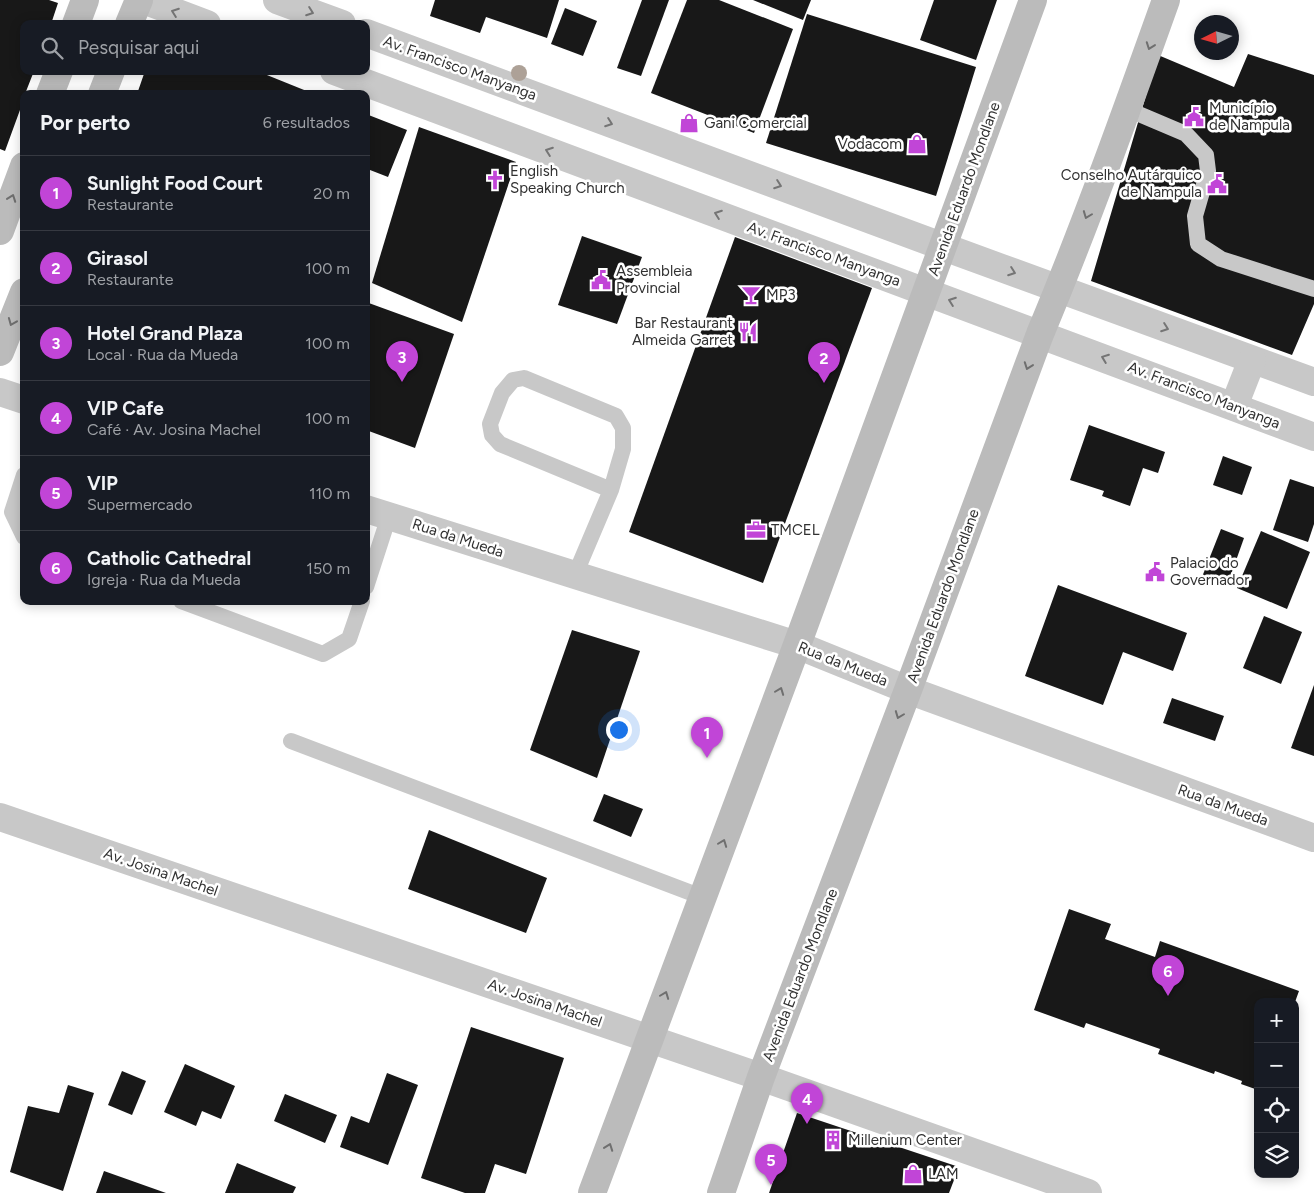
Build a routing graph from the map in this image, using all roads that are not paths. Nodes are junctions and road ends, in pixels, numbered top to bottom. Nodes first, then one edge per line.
1 (85, 0) edge
2 (139, 0) edge
3 (143, 0) edge
4 (278, 0) edge
5 (1033, 0) edge
6 (1166, 0) edge
7 (78, 20) edge
8 (132, 20) edge
9 (196, 20) edge
10 (331, 20) edge
11 (370, 34) edge
12 (57, 75) edge
13 (109, 75) edge
14 (345, 75) edge
15 (51, 90) edge
16 (104, 90) edge
17 (1127, 109) junction
18 (20, 177) edge
19 (0, 230) edge
20 (944, 247) junction
21 (1059, 288) junction
22 (1314, 289) edge
23 (926, 292) junction
24 (20, 302) edge
25 (1040, 334) junction
26 (0, 352) edge
27 (1252, 360) junction
28 (1314, 382) edge
29 (0, 392) edge
30 (20, 399) edge
31 (1234, 406) junction
32 (1314, 437) edge
33 (20, 487) edge
34 (611, 490) junction
35 (378, 512) edge
36 (20, 529) edge
37 (370, 562) edge
38 (575, 575) junction
39 (191, 605) edge
40 (361, 605) edge
41 (797, 646) junction
42 (908, 690) junction
43 (291, 741) dead end
44 (0, 817) edge
45 (1314, 838) edge
46 (702, 897) junction
47 (649, 1039) junction
48 (761, 1077) junction
49 (592, 1193) edge
50 (721, 1193) edge
51 (1088, 1193) edge

1 - 7 main road
2 - 8 main road
9 -> 3 street
4 -> 10 street
5 - 20 main road, Avenida Eduardo Mondlane
6 -> 17 main road, Avenida Eduardo Mondlane
11 -> 20 street, Av. Francisco Manyanga
12 - 15 main road
13 - 16 main road
23 -> 14 street, Av. Francisco Manyanga
17 -> 21 main road, Avenida Eduardo Mondlane
17 - 22 lane
19 -> 18 main road
20 -> 21 street, Av. Francisco Manyanga
20 - 23 main road, Avenida Eduardo Mondlane
21 - 25 main road, Avenida Eduardo Mondlane
21 -> 27 street, Av. Francisco Manyanga
25 -> 23 street, Av. Francisco Manyanga
23 - 41 main road, Avenida Eduardo Mondlane
24 -> 26 main road
31 -> 25 street, Av. Francisco Manyanga
25 -> 42 main road, Avenida Eduardo Mondlane
27 - 28 street, Av. Francisco Manyanga
27 - 31 street
29 - 30 street
31 - 32 street, Av. Francisco Manyanga
33 - 36 lane
34 - 34 lane
34 - 38 lane
35 - 37 lane
35 - 38 street, Rua da Mueda
38 - 41 street, Rua da Mueda
39 - 40 lane
41 - 42 street, Rua da Mueda
46 -> 41 main road, Avenida Eduardo Mondlane
42 - 45 street, Rua da Mueda
42 -> 48 main road, Avenida Eduardo Mondlane
43 - 46 lane
44 - 47 street, Av. Josina Machel
47 -> 46 main road, Avenida Eduardo Mondlane
47 - 48 street, Av. Josina Machel
49 -> 47 main road, Avenida Eduardo Mondlane
48 - 50 main road, Avenida Eduardo Mondlane
48 - 51 street, Av. Josina Machel

